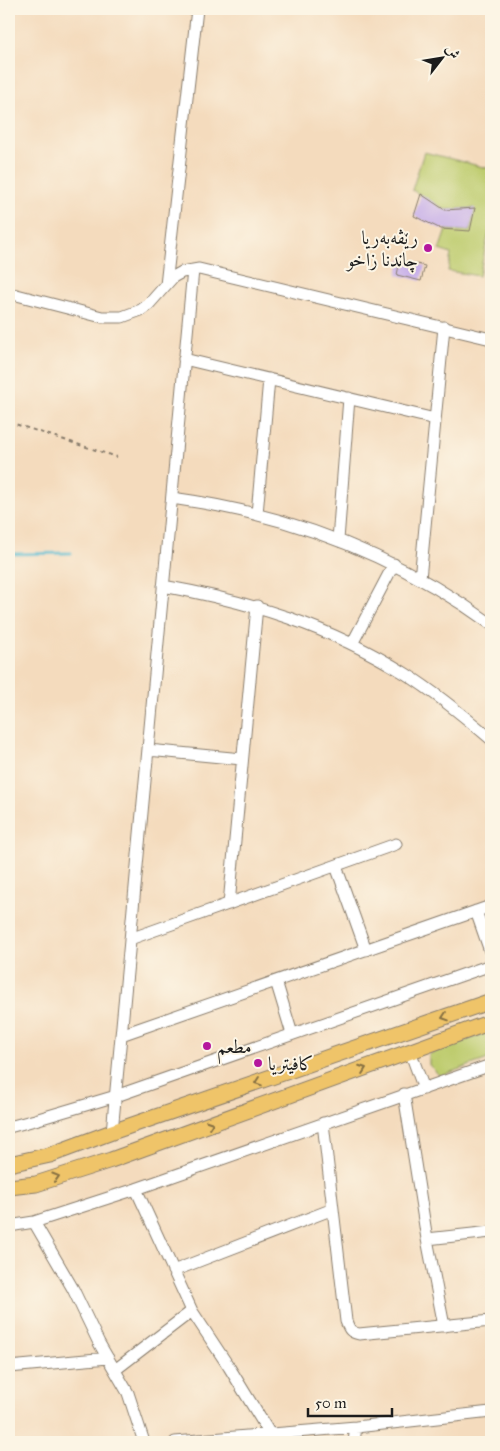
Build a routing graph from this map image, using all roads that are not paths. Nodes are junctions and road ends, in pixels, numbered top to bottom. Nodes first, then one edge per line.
1 (197, 9) edge
2 (193, 270) junction
3 (166, 285) junction
4 (9, 292) edge
5 (444, 327) junction
6 (491, 338) edge
7 (184, 359) junction
8 (269, 379) junction
9 (349, 398) junction
10 (435, 419) junction
11 (172, 498) junction
12 (257, 514) junction
13 (338, 540) junction
14 (394, 564) junction
15 (420, 579) junction
16 (163, 586) junction
17 (257, 606) junction
18 (491, 624) edge
19 (352, 644) junction
20 (491, 739) edge
21 (148, 750) junction
22 (242, 759) junction
23 (396, 844) dead end
24 (336, 866) junction
25 (229, 904) junction
26 (491, 906) edge
27 (476, 911) junction
28 (130, 939) junction
29 (366, 950) junction
30 (491, 954) edge
31 (491, 965) edge
32 (276, 981) junction
33 (491, 1001) edge
34 (491, 1022) edge
35 (292, 1034) junction
36 (122, 1035) junction
37 (410, 1051) junction
38 (491, 1065) edge
39 (424, 1089) junction
40 (404, 1094) junction
41 (116, 1096) junction
42 (323, 1124) junction
43 (9, 1127) edge
44 (112, 1132) junction
45 (9, 1164) edge
46 (9, 1188) edge
47 (136, 1189) junction
48 (333, 1209) junction
49 (34, 1222) junction
50 (9, 1226) edge
51 (491, 1232) edge
52 (427, 1240) junction
53 (173, 1271) junction
54 (192, 1311) junction
55 (491, 1322) edge
56 (444, 1326) junction
57 (108, 1358) junction
58 (9, 1367) edge
59 (115, 1370) junction
60 (491, 1412) edge
61 (356, 1427) junction
62 (270, 1438) edge
63 (144, 1442) edge
64 (175, 1442) edge
65 (354, 1442) edge

1 - 3 street
2 - 3 street
2 - 5 street
2 - 7 street
3 - 4 street
5 - 6 street
5 - 10 street
7 - 8 street
7 - 11 street
8 - 9 street
8 - 12 street
9 - 10 street
9 - 13 street
10 - 15 street
11 - 12 street
11 - 16 street
12 - 13 street
13 - 14 street
14 - 15 street
14 - 19 street
15 - 18 street
16 - 17 street
16 - 21 street
17 - 19 street
17 - 22 street
19 - 20 street
21 - 22 street
21 - 28 street
22 - 25 street
23 - 24 street
24 - 25 street
24 - 29 street
25 - 28 street
26 - 27 street
27 - 29 street
27 - 30 street
28 - 36 street
29 - 32 street
31 - 35 street
32 - 35 street
32 - 36 street
33 -> 44 main road
34 - 37 main road
35 - 41 street
36 - 41 street
37 - 39 street
46 -> 37 main road
38 - 39 street
39 - 40 street
40 - 42 street
40 - 52 street
41 - 43 street
41 - 44 street
42 - 47 street
42 - 48 street
44 - 45 main road
47 - 49 street
47 - 53 street
48 - 53 street
48 - 56 street
49 - 50 street
49 - 57 street
51 - 52 street
52 - 56 street
53 - 54 street
54 - 59 street
54 - 62 street
55 - 56 street
57 - 58 street
57 - 59 street
59 - 63 street
60 - 61 street
61 - 62 street
61 - 65 street
62 - 64 street

